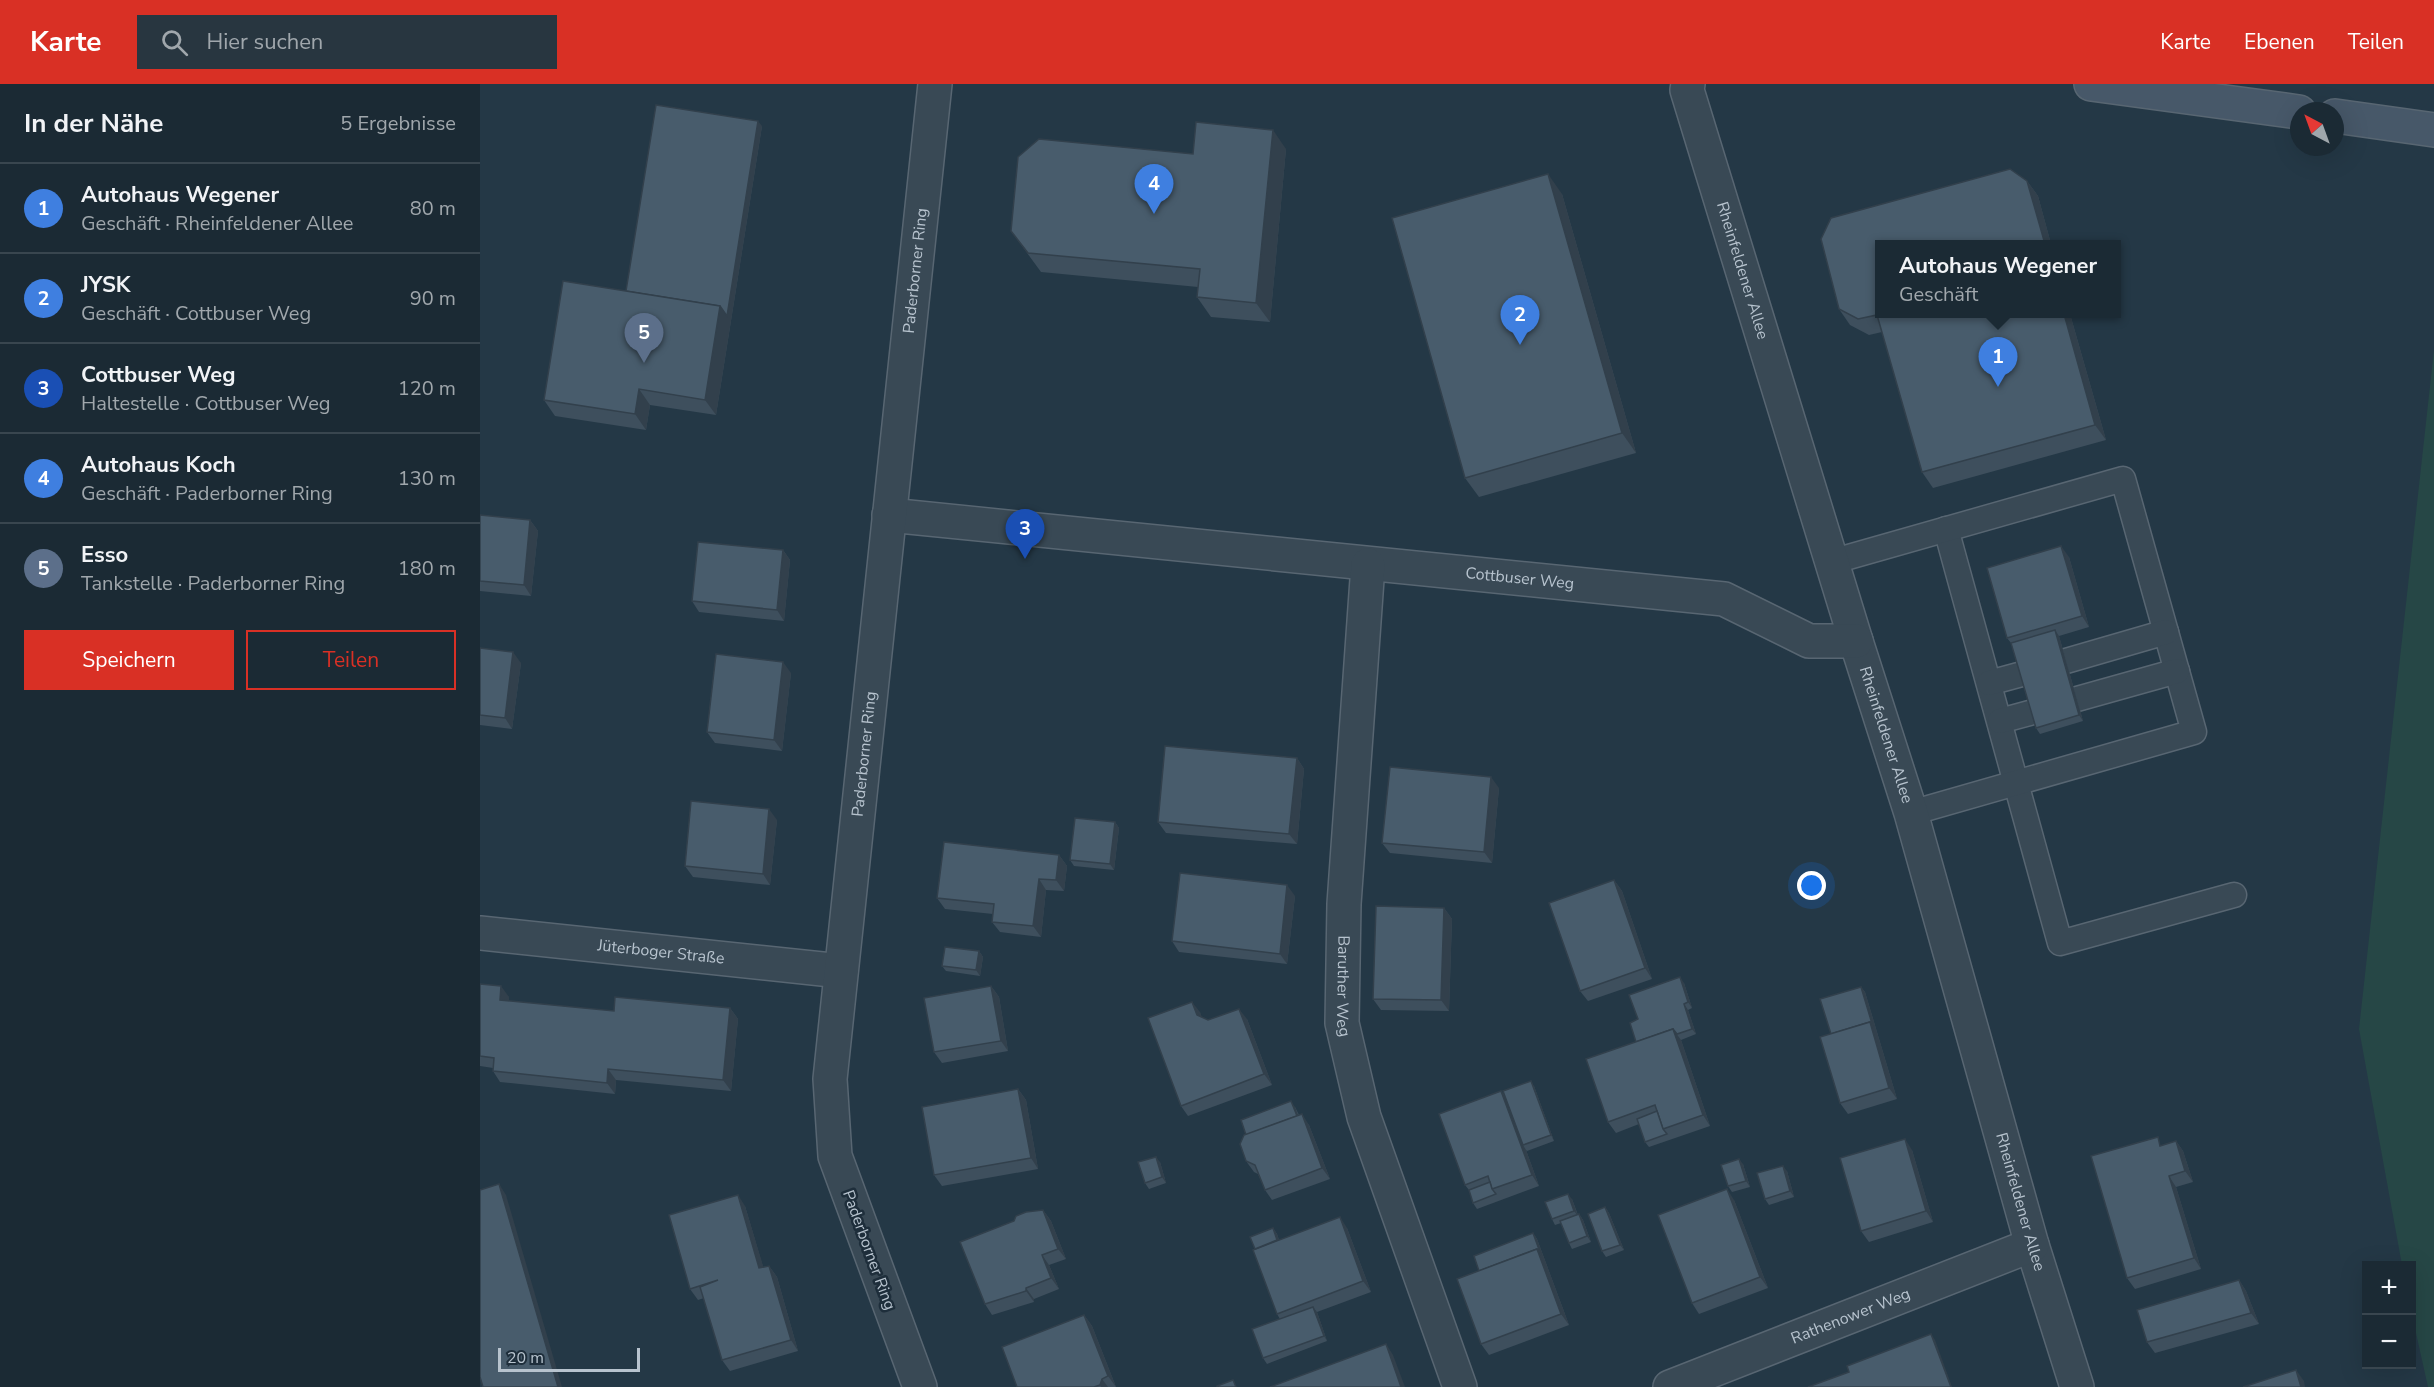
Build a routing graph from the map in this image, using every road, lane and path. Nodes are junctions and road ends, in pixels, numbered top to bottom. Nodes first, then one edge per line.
1 (1688, 84) edge
2 (2091, 84) edge
3 (927, 92) edge
4 (2290, 111) edge
5 (2344, 117) edge
6 (2434, 130) edge
7 (889, 515) junction
8 (1946, 529) junction
9 (1831, 562) junction
10 (1368, 565) junction
11 (2166, 632) junction
12 (1856, 641) junction
13 (2066, 661) edge
14 (2177, 671) junction
15 (2022, 674) edge
16 (1989, 683) junction
17 (2077, 699) edge
18 (2033, 712) edge
19 (2000, 721) junction
20 (2018, 782) junction
21 (1911, 813) junction
22 (2234, 895) dead end
23 (480, 933) edge
24 (841, 971) junction
25 (2032, 1245) junction
26 (920, 1387) edge
27 (1460, 1387) edge
28 (1670, 1387) edge
29 (2077, 1387) edge

1 - 9 street, Rheinfeldener Allee
2 - 4 main road
3 - 7 street, Paderborner Ring
5 - 6 main road
7 - 10 street, Cottbuser Weg
7 - 24 street, Paderborner Ring
8 - 9 lane
8 - 11 lane
8 - 16 lane
9 - 12 street, Rheinfeldener Allee
10 - 12 street, Cottbuser Weg
10 - 27 street, Baruther Weg
11 - 13 lane
11 - 14 lane
12 - 21 street, Rheinfeldener Allee
14 - 17 lane
14 - 20 lane
15 - 16 lane
16 - 19 lane
18 - 19 lane
19 - 20 lane
20 - 21 lane
20 - 22 lane
21 - 25 street, Rheinfeldener Allee
23 - 24 street, Jüterboger Straße
24 - 26 street, Paderborner Ring
25 - 28 street, Rathenower Weg
25 - 29 street, Rheinfeldener Allee

